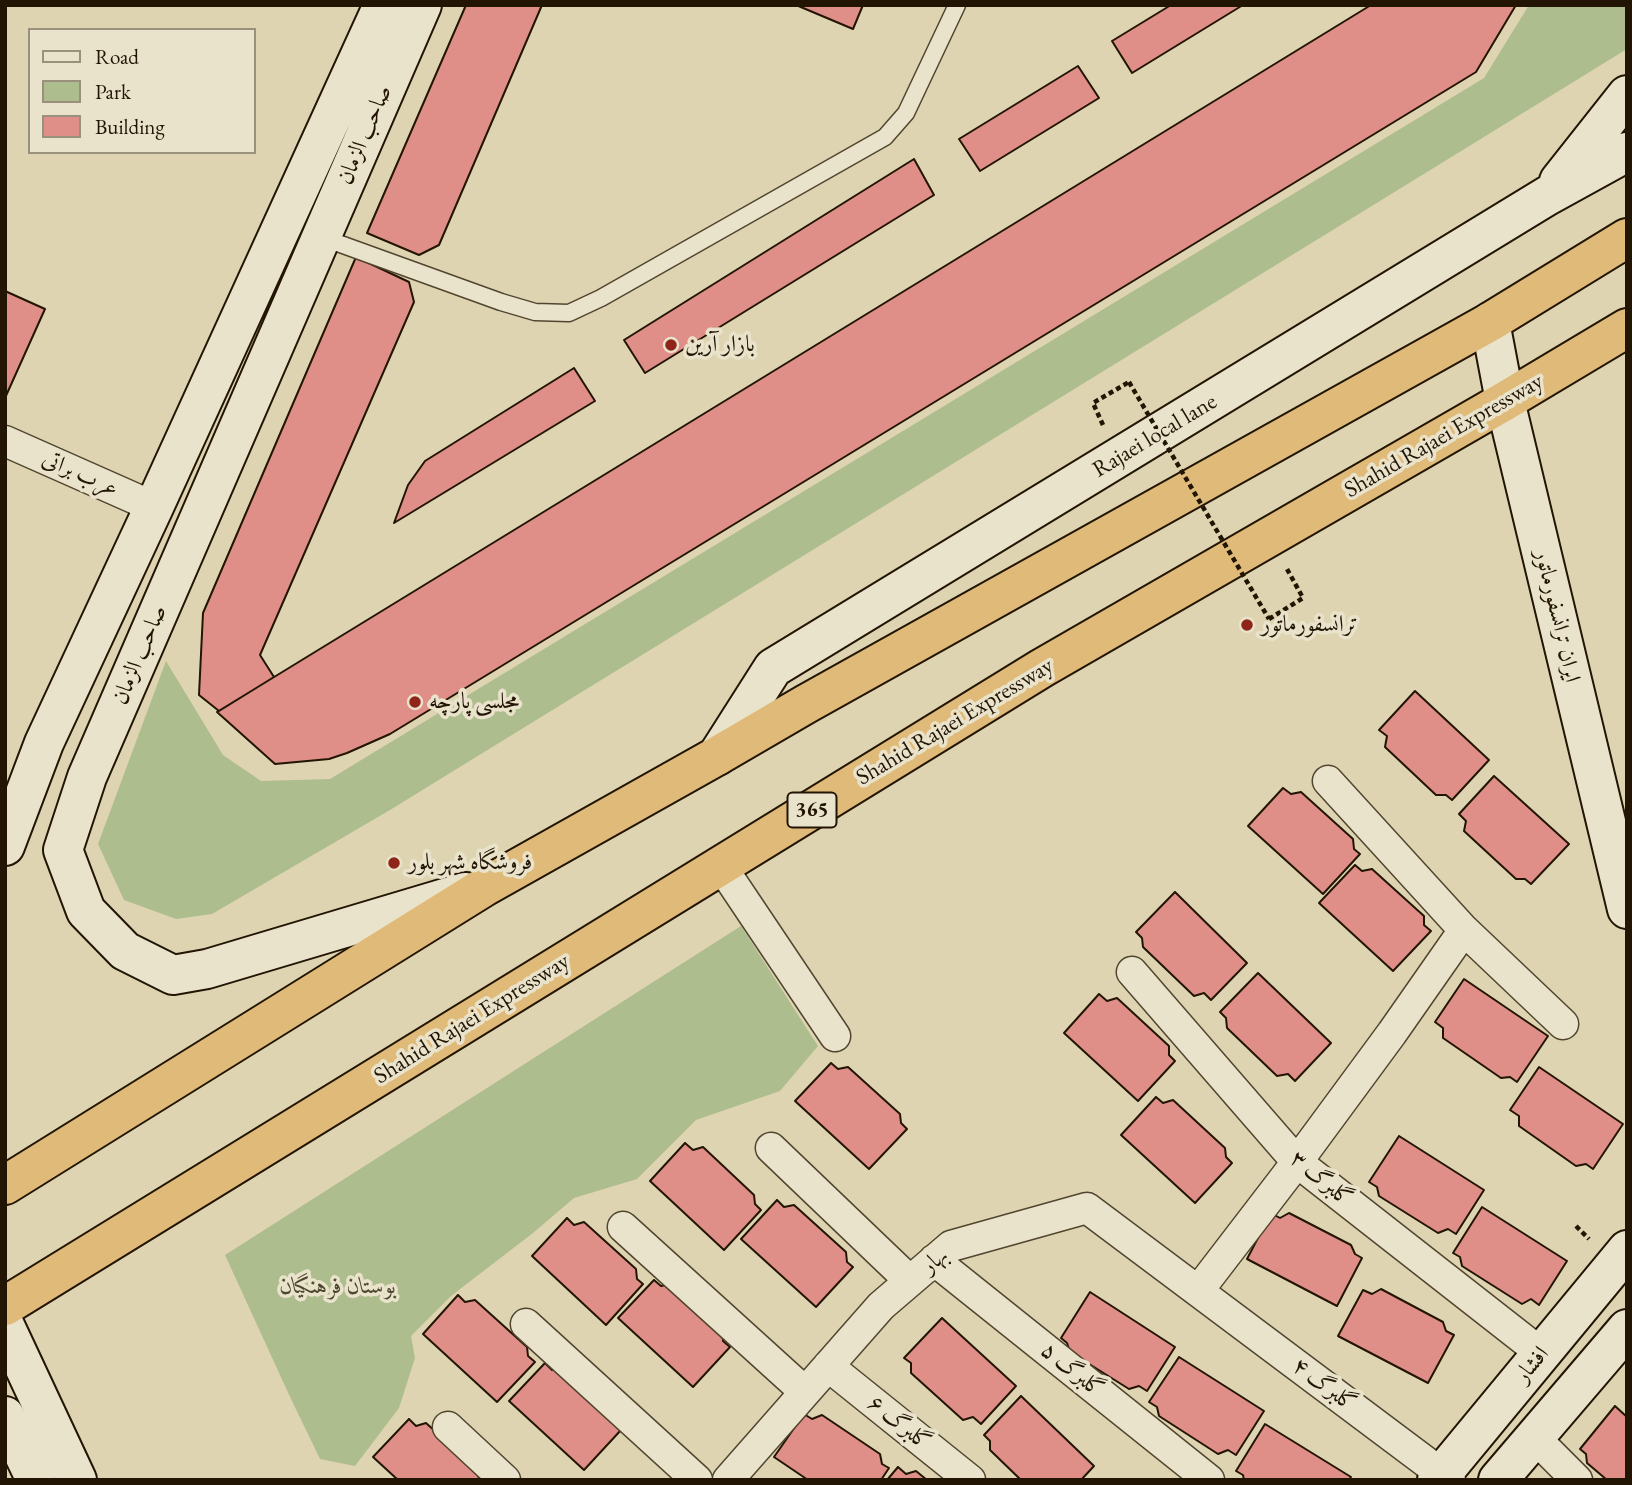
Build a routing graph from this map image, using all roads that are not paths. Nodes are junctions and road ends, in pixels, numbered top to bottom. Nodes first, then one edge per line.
1 (383, 5) edge
2 (422, 5) edge
3 (957, 5) edge
4 (1627, 95) edge
5 (1627, 152) edge
6 (1547, 196) junction
7 (321, 237) junction
8 (1627, 239) edge
9 (1490, 323) junction
10 (1627, 328) edge
11 (1505, 401) junction
12 (5, 440) edge
13 (154, 507) junction
14 (717, 756) junction
15 (1328, 781) dead end
16 (5, 846) edge
17 (721, 866) junction
18 (484, 887) junction
19 (1627, 909) edge
20 (1464, 930) junction
21 (1132, 972) dead end
22 (1563, 1024) dead end
23 (835, 1037) dead end
24 (771, 1148) dead end
25 (1297, 1162) junction
26 (5, 1185) edge
27 (623, 1227) dead end
28 (1627, 1250) edge
29 (934, 1260) junction
30 (910, 1281) junction
31 (1198, 1291) junction
32 (5, 1306) edge
33 (526, 1324) dead end
34 (5, 1326) edge
35 (1627, 1329) edge
36 (1541, 1353) junction
37 (828, 1366) junction
38 (805, 1392) junction
39 (5, 1416) edge
40 (448, 1427) dead end
41 (1534, 1437) junction
42 (740, 1476) edge
43 (1443, 1478) edge
44 (36, 1480) edge
45 (77, 1480) edge
46 (505, 1480) edge
47 (697, 1480) edge
48 (970, 1480) edge
49 (1209, 1480) edge
50 (1499, 1480) edge
51 (1577, 1480) edge

1 - 13 street, صاحب الزمان
2 - 7 street, صاحب الزمان
3 - 7 lane
4 - 6 street
5 - 6 street, Rajaei local lane
6 - 14 street, Rajaei local lane
7 - 18 street, صاحب الزمان
8 - 9 highway
9 - 11 street, ایران ترانسفورماتور
9 - 14 highway
10 - 11 highway, Shahid Rajaei Expressway / 365
11 - 17 highway, Shahid Rajaei Expressway / 365
11 - 19 street, ایران ترانسفورماتور
12 - 13 street, عرب براتی
13 - 16 street, صاحب الزمان
14 - 18 highway
15 - 20 street
17 - 23 street
17 - 32 highway, Shahid Rajaei Expressway / 365
18 - 26 highway
20 - 22 street
20 - 25 street
21 - 25 street, گلبرگ ۳
24 - 30 street
25 - 31 street
25 - 36 street, گلبرگ ۳
27 - 38 street
28 - 36 street, افشار
29 - 30 street, بهار
29 - 31 street, بهار
29 - 49 street, گلبرگ ۵
30 - 37 street, بهار
31 - 43 street, گلبرگ ۴
33 - 47 street
34 - 45 street
35 - 41 street
36 - 43 street, افشار
37 - 38 street, بهار
37 - 48 street, گلبرگ ۶
38 - 42 street, بهار
39 - 44 street
40 - 46 street
41 - 50 street
41 - 51 street

